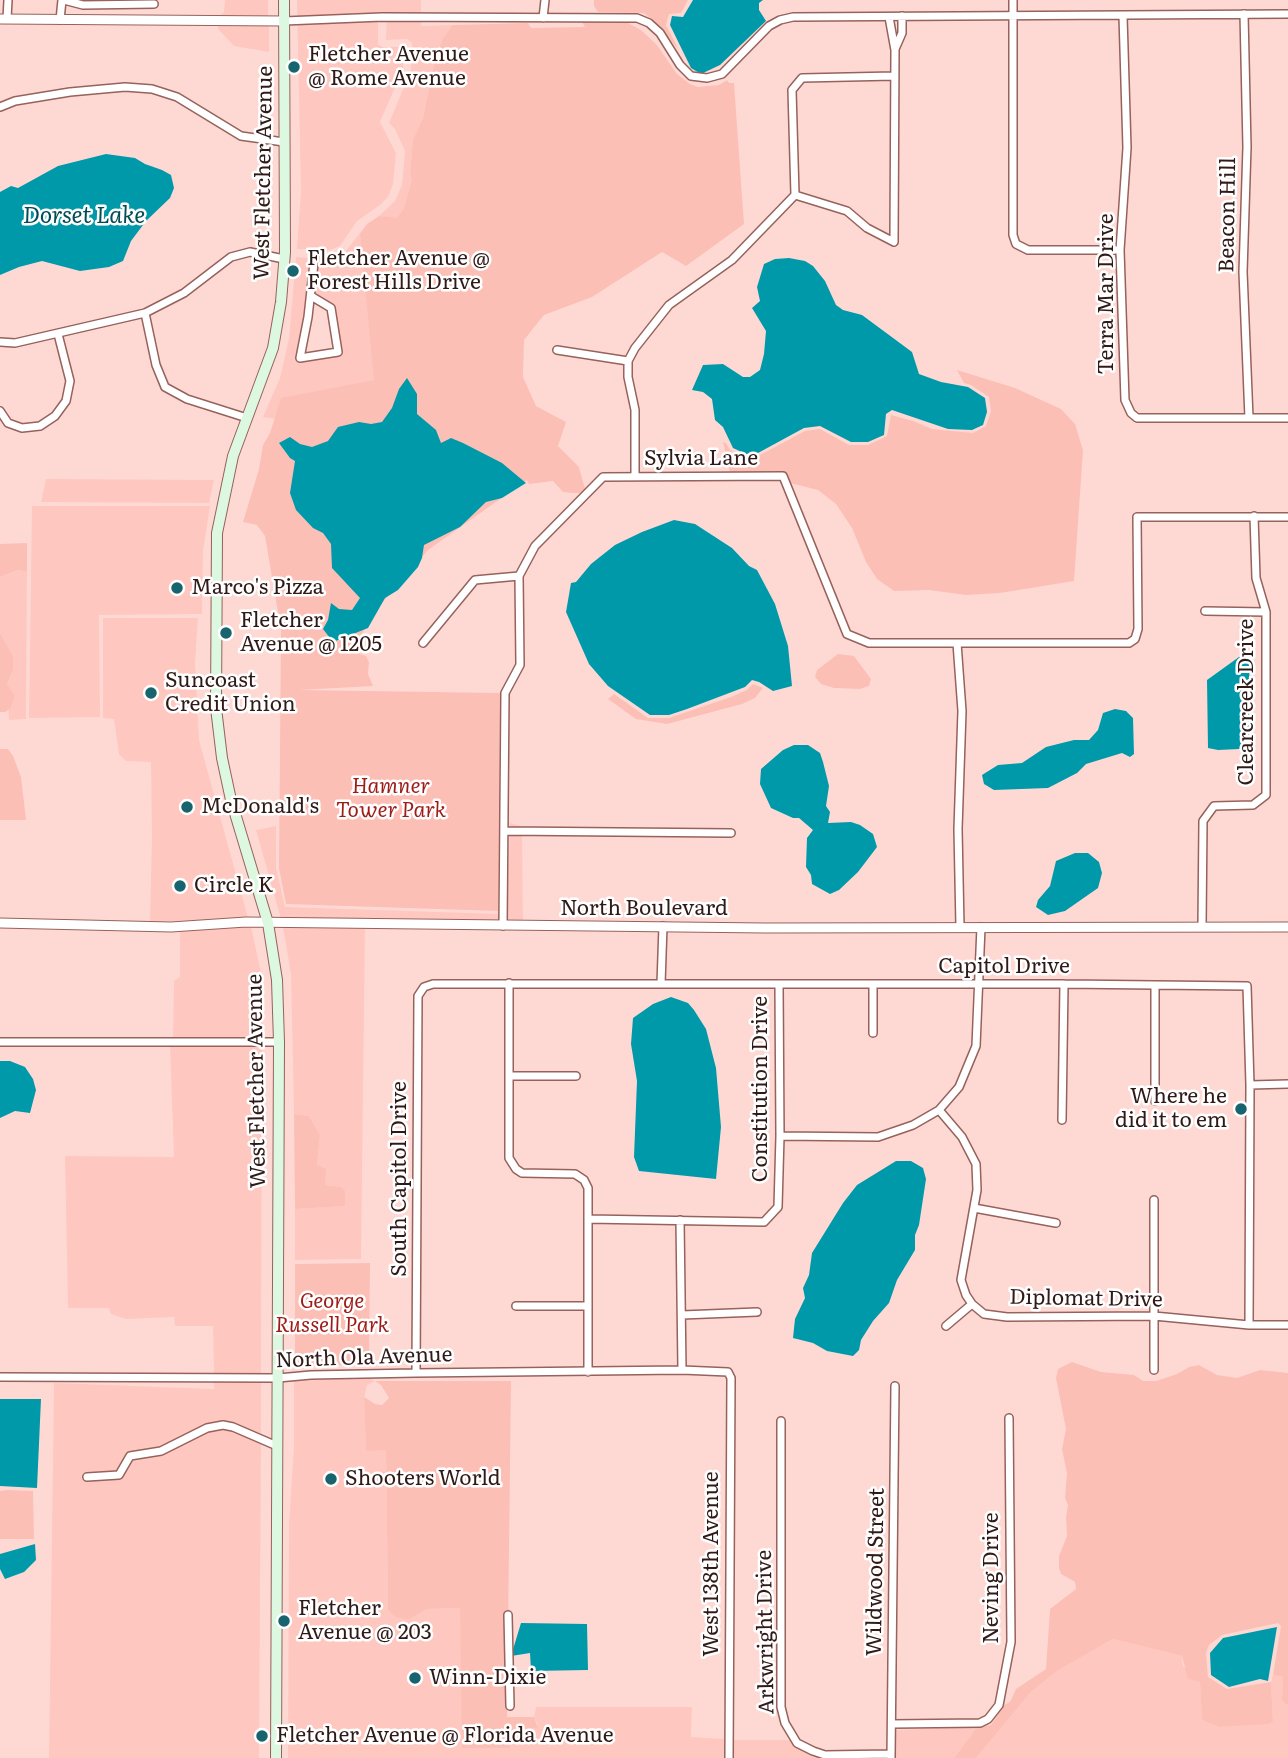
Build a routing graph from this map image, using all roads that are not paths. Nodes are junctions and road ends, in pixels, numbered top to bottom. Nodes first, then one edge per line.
1 (8, 0) edge
2 (63, 0) edge
3 (284, 0) edge
4 (545, 0) edge
5 (1013, 0) edge
6 (154, 4) dead end
7 (1244, 14) junction
8 (1288, 14) edge
9 (1013, 15) junction
10 (889, 16) junction
11 (902, 16) junction
12 (1123, 16) junction
13 (543, 18) junction
14 (3, 19) edge
15 (60, 20) junction
16 (284, 21) junction
17 (895, 50) junction
18 (894, 76) junction
19 (0, 107) edge
20 (284, 142) junction
21 (794, 195) junction
22 (1121, 250) junction
23 (315, 254) dead end
24 (284, 259) junction
25 (311, 296) junction
26 (145, 313) junction
27 (58, 334) junction
28 (0, 342) edge
29 (557, 350) dead end
30 (628, 361) junction
31 (0, 411) edge
32 (247, 418) junction
33 (1249, 418) junction
34 (1288, 418) edge
35 (635, 477) junction
36 (1254, 516) junction
37 (1288, 517) edge
38 (519, 576) junction
39 (1205, 611) dead end
40 (1266, 612) junction
41 (423, 643) dead end
42 (957, 643) junction
43 (505, 831) junction
44 (731, 833) dead end
45 (0, 923) edge
46 (268, 923) junction
47 (503, 926) junction
48 (663, 926) junction
49 (1202, 926) junction
50 (960, 927) junction
51 (981, 927) junction
52 (1288, 927) edge
53 (509, 984) junction
54 (661, 984) junction
55 (1064, 984) junction
56 (779, 985) junction
57 (873, 985) junction
58 (980, 985) junction
59 (1155, 985) junction
60 (424, 987) joint
61 (873, 1033) dead end
62 (0, 1042) edge
63 (279, 1042) junction
64 (509, 1076) junction
65 (576, 1076) dead end
66 (1288, 1084) edge
67 (1250, 1086) junction
68 (1155, 1101) dead end
69 (939, 1110) junction
70 (1062, 1120) dead end
71 (780, 1136) junction
72 (1154, 1200) dead end
73 (974, 1208) junction
74 (588, 1219) junction
75 (680, 1220) junction
76 (1056, 1223) dead end
77 (972, 1304) junction
78 (516, 1306) dead end
79 (588, 1306) junction
80 (757, 1312) dead end
81 (682, 1315) junction
82 (1154, 1316) junction
83 (1249, 1325) junction
84 (1288, 1325) edge
85 (946, 1326) dead end
86 (682, 1370) junction
87 (1154, 1370) dead end
88 (588, 1372) junction
89 (728, 1372) joint
90 (416, 1373) junction
91 (0, 1377) edge
92 (278, 1378) junction
93 (895, 1386) dead end
94 (1009, 1418) dead end
95 (781, 1420) dead end
96 (277, 1446) junction
97 (87, 1477) dead end
98 (508, 1615) dead end
99 (510, 1706) dead end
100 (892, 1724) junction
101 (891, 1756) edge
102 (276, 1758) edge
103 (729, 1758) edge

1 - 14 street
2 - 6 street
2 - 15 street
3 - 16 main road, West Fletcher Avenue
4 - 13 street
5 - 9 street
7 - 8 street
7 - 12 street
7 - 33 street, Beacon Hill
9 - 11 street
9 - 12 street
9 - 22 street
10 - 11 street
10 - 13 street
10 - 17 street
11 - 17 street
12 - 22 street, Terra Mar Drive
13 - 16 street
14 - 15 street
15 - 16 street
16 - 20 main road, West Fletcher Avenue
17 - 18 street
18 - 21 street
18 - 21 street
19 - 20 street
20 - 24 main road, West Fletcher Avenue
21 - 30 street
22 - 33 street, Terra Mar Drive
23 - 25 street
24 - 26 street
24 - 32 main road, West Fletcher Avenue
25 - 25 street
26 - 27 street
26 - 32 street
27 - 28 street
27 - 31 street
29 - 30 street
30 - 35 street
32 - 46 main road, West Fletcher Avenue
33 - 34 street, Terra Mar Drive
35 - 38 street, Sylvia Lane
35 - 42 street, Sylvia Lane
36 - 37 street
36 - 40 street, Clearcreek Drive
36 - 42 street, Sylvia Lane
38 - 41 street
38 - 43 street, Sylvia Lane
39 - 40 street
40 - 49 street, Clearcreek Drive
42 - 50 street
43 - 44 street
43 - 47 street, Sylvia Lane
45 - 46 street, North Boulevard
46 - 47 street, North Boulevard
46 - 63 main road, West Fletcher Avenue
47 - 48 street, North Boulevard
48 - 50 street, North Boulevard
48 - 54 street
49 - 51 street, North Boulevard
49 - 52 street, North Boulevard
50 - 51 street, North Boulevard
51 - 58 street
53 - 54 street, Capitol Drive
53 - 60 street, Capitol Drive
53 - 64 street
54 - 56 street, Capitol Drive
55 - 58 street, Capitol Drive
55 - 59 street, Capitol Drive
55 - 70 street
56 - 57 street, Capitol Drive
56 - 71 street, Constitution Drive
57 - 58 street, Capitol Drive
57 - 61 street
58 - 69 street
59 - 67 street, Capitol Drive
59 - 68 street
60 - 90 street, South Capitol Drive
62 - 63 street
63 - 92 main road, West Fletcher Avenue
64 - 65 street
64 - 74 street
66 - 67 street
67 - 83 street, Capitol Drive
69 - 71 street
69 - 73 street
71 - 75 street, Constitution Drive
72 - 82 street
73 - 76 street
73 - 77 street
74 - 75 street, Constitution Drive
74 - 79 street
75 - 81 street
77 - 82 street, Diplomat Drive
77 - 85 street
78 - 79 street
79 - 88 street
80 - 81 street
81 - 86 street
82 - 83 street, Diplomat Drive
82 - 87 street
83 - 84 street, Diplomat Drive
86 - 88 street, North Ola Avenue
86 - 89 street, North Ola Avenue
88 - 90 street, North Ola Avenue
89 - 103 street, West 138th Avenue
90 - 92 street, North Ola Avenue
91 - 92 street, North Ola Avenue
92 - 96 main road, West Fletcher Avenue
93 - 100 street, Wildwood Street
94 - 100 street, Neving Drive
95 - 101 street, Arkwright Drive
96 - 97 street
96 - 102 main road, West Fletcher Avenue
98 - 99 street
100 - 101 street, Wildwood Street

